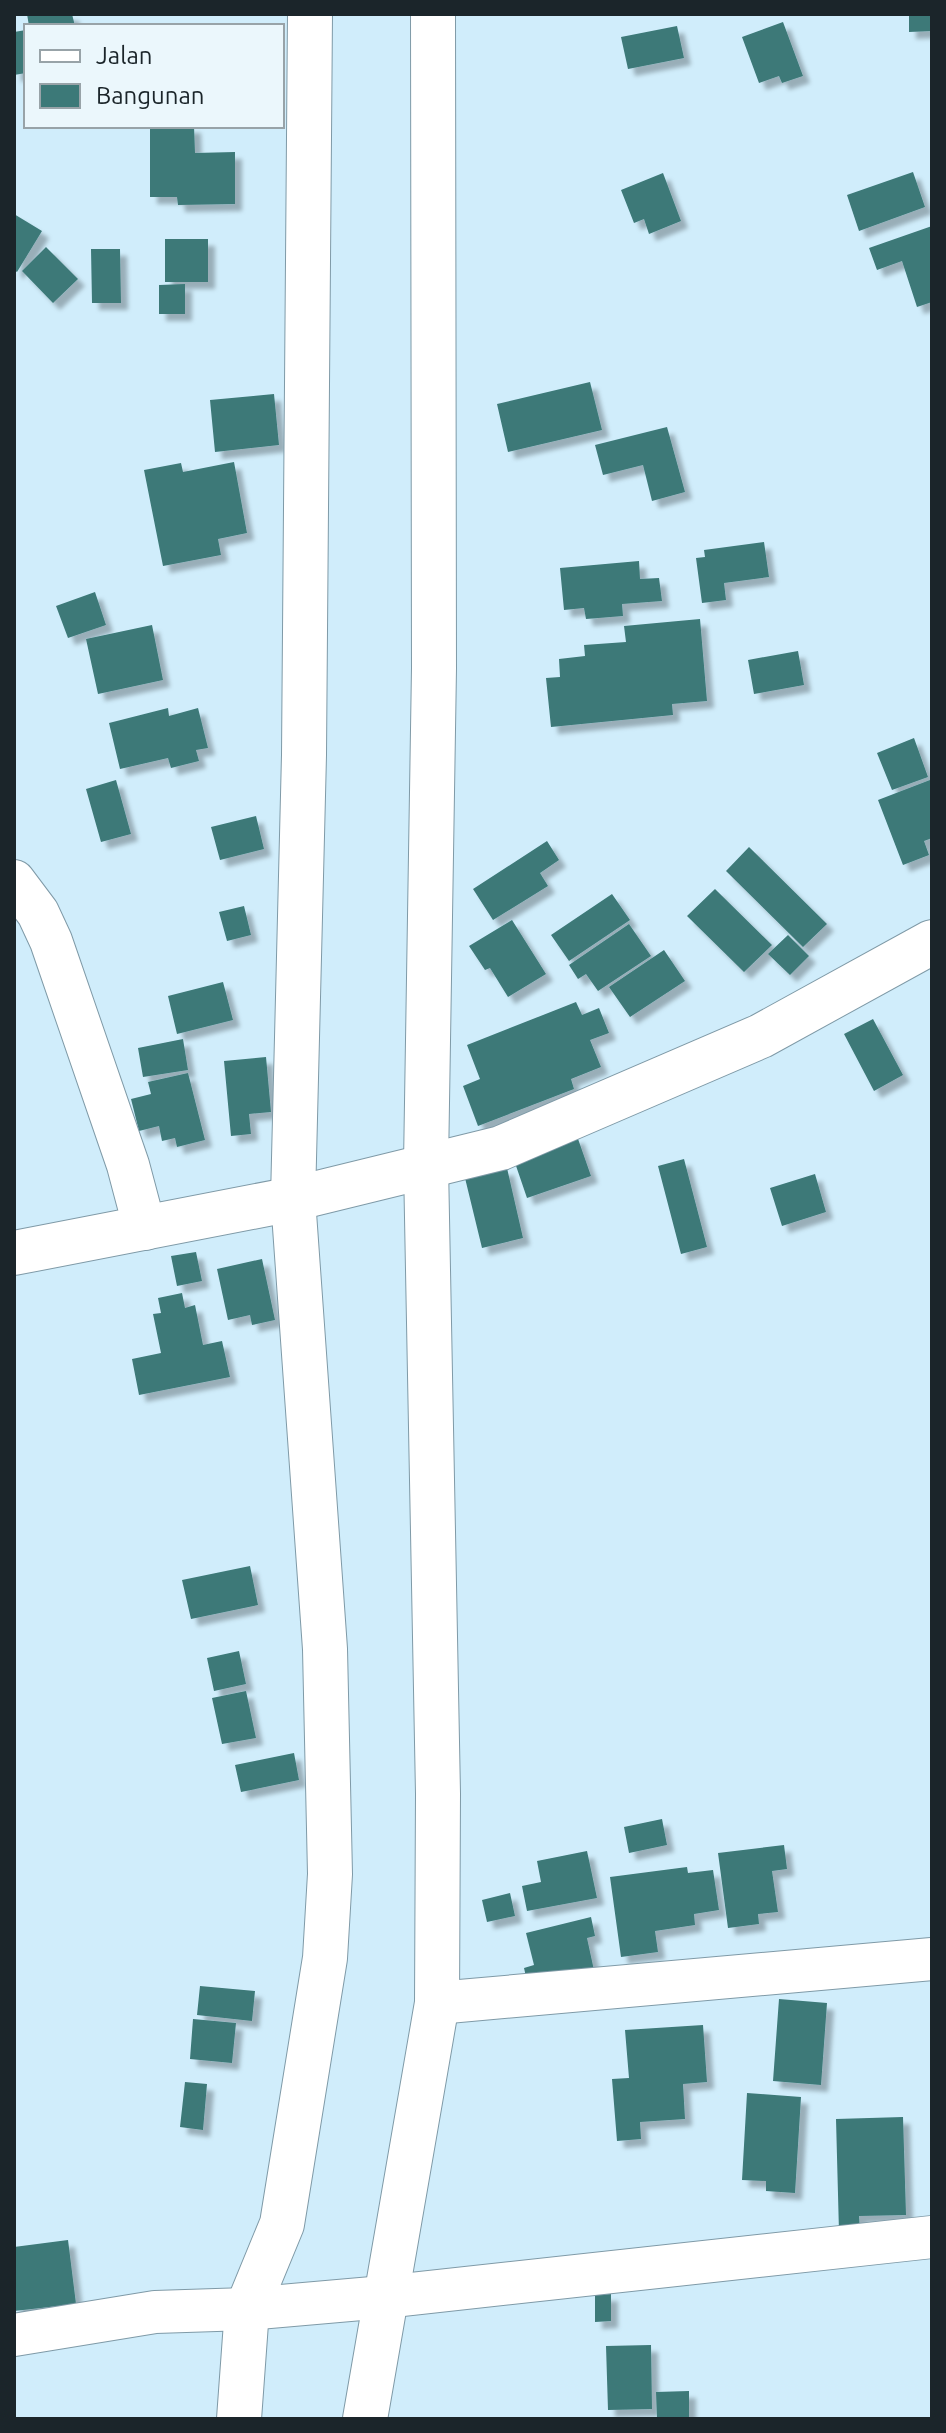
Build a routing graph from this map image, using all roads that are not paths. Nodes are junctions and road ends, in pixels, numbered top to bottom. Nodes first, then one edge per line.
1 (310, 14) edge
2 (433, 14) edge
3 (14, 881) edge
4 (932, 942) edge
5 (426, 1165) junction
6 (293, 1199) junction
7 (145, 1229) junction
8 (14, 1253) edge
9 (932, 1959) edge
10 (437, 2003) junction
11 (932, 2237) edge
12 (384, 2297) junction
13 (247, 2309) junction
14 (14, 2335) edge
15 (239, 2419) edge
16 (365, 2419) edge

1 - 6 main road
2 - 5 main road
3 - 7 street
4 - 5 main road
5 - 6 main road
5 - 10 main road
6 - 7 main road
6 - 13 main road
7 - 8 main road
9 - 10 street
10 - 12 main road
11 - 12 street
12 - 13 street
12 - 16 main road
13 - 14 street
13 - 15 main road

